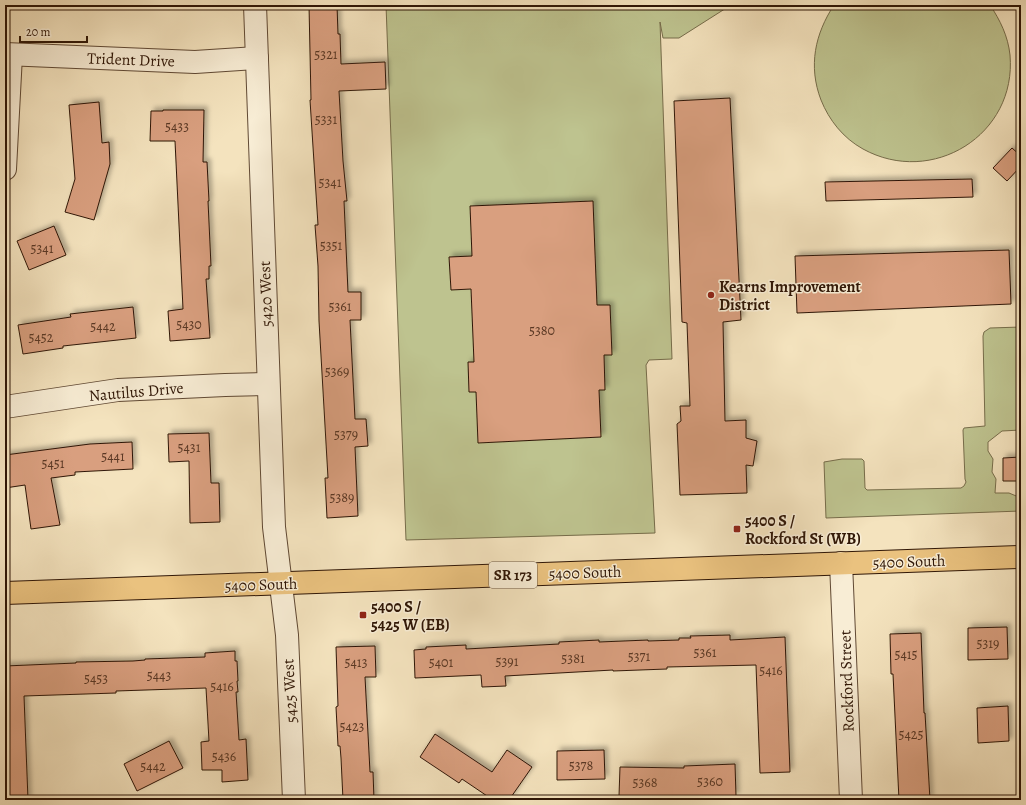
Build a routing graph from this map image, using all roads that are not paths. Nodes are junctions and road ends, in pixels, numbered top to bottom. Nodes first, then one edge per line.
1 (255, 5) edge
2 (8, 54) edge
3 (257, 58) junction
4 (5, 169) edge
5 (268, 384) junction
6 (5, 407) edge
7 (1021, 557) edge
8 (841, 563) junction
9 (280, 583) junction
10 (5, 593) edge
11 (294, 800) edge
12 (851, 800) edge

1 - 3 street, 5420 West
2 - 3 street, Trident Drive
2 - 4 street
3 - 5 street, 5420 West
5 - 6 street, Nautilus Drive
5 - 9 street, 5420 West
7 - 8 main road, 5400 South / SR 173
8 - 9 main road, 5400 South / SR 173
8 - 12 street, Rockford Street
9 - 10 main road, 5400 South / SR 173
9 - 11 street, 5425 West

